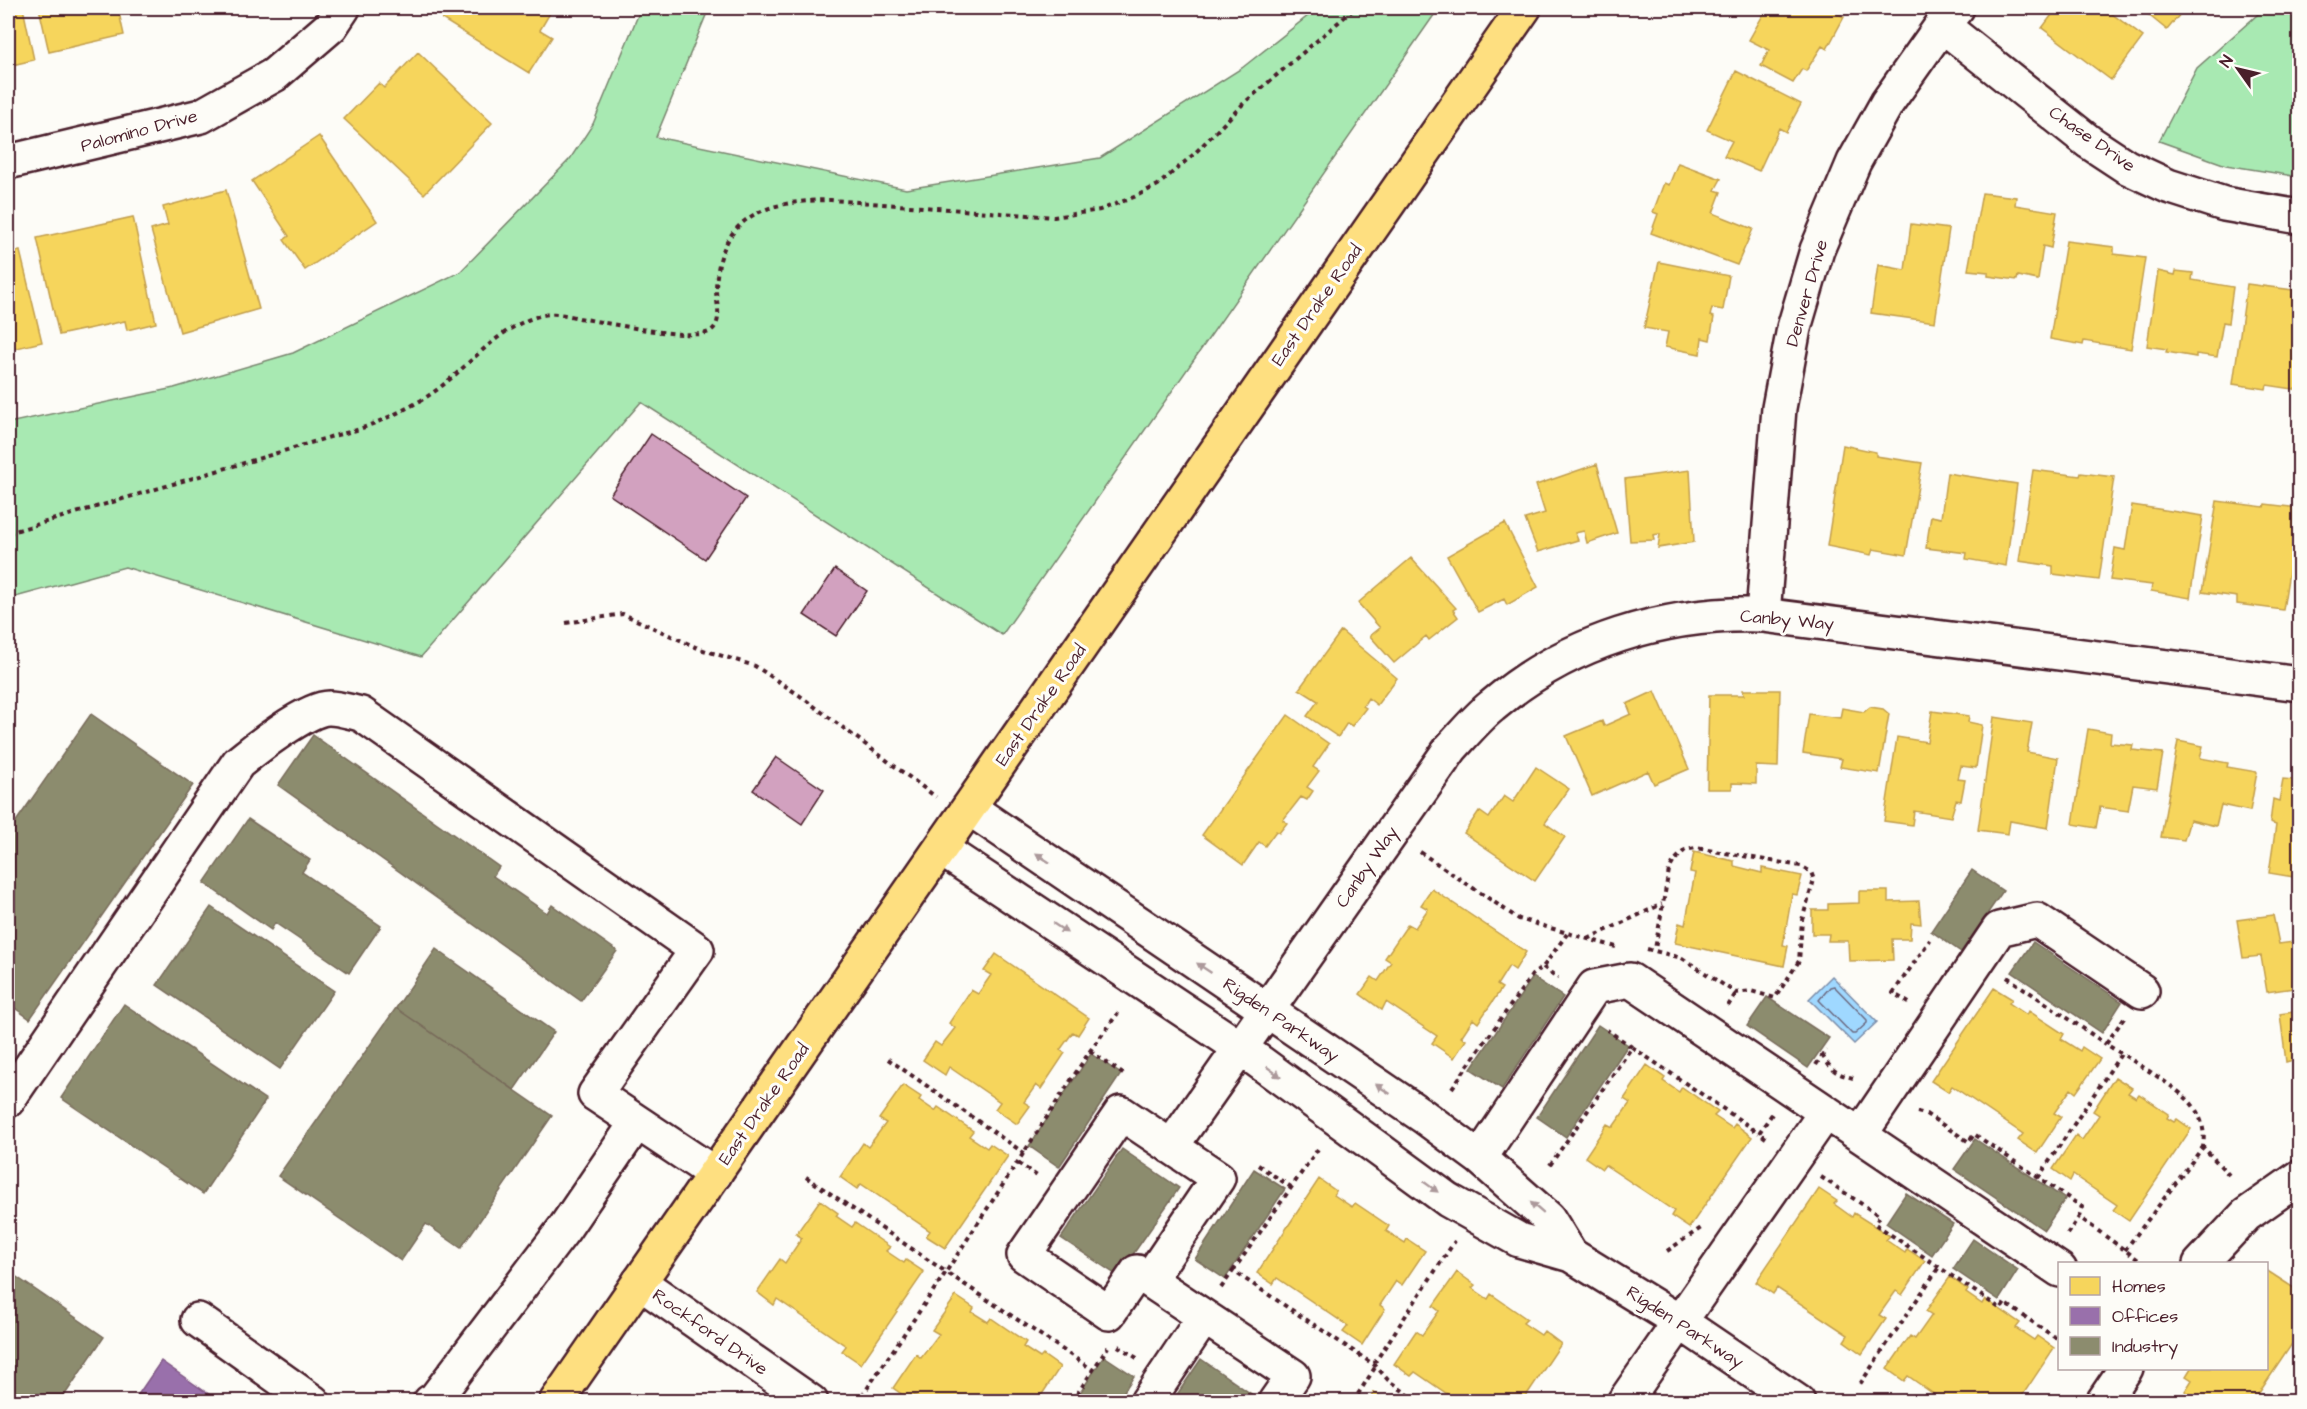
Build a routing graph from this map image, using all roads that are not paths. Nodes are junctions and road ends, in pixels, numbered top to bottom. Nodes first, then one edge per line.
1 (343, 8) edge
2 (1524, 8) edge
3 (1950, 16) edge
4 (8, 162) edge
5 (2300, 217) edge
6 (1763, 615) junction
7 (2300, 684) edge
8 (966, 813) junction
9 (941, 849) junction
10 (2135, 1001) road end
11 (1266, 1010) junction
12 (1239, 1047) junction
13 (8, 1100) edge
14 (1826, 1112) junction
15 (637, 1122) junction
16 (1860, 1135) junction
17 (1171, 1147) junction
18 (1480, 1158) junction
19 (715, 1174) junction
20 (2300, 1177) edge
21 (1571, 1255) junction
22 (2060, 1256) edge
23 (2201, 1262) edge
24 (1149, 1280) junction
25 (639, 1282) junction
26 (1210, 1306) junction
27 (198, 1320) dead end
28 (1680, 1322) junction
29 (2125, 1370) edge
30 (313, 1401) edge
31 (430, 1401) edge
32 (556, 1401) edge
33 (811, 1401) edge
34 (1147, 1401) edge
35 (1275, 1401) edge
36 (1624, 1401) edge
37 (1798, 1401) edge
38 (2103, 1401) edge

1 - 4 street, Palomino Drive
2 - 8 main road, East Drake Road
3 - 5 street, Chase Drive
3 - 6 street, Denver Drive
6 - 7 street, Canby Way
6 - 11 street, Canby Way
8 - 9 main road, East Drake Road
11 -> 8 street, Rigden Parkway
9 -> 12 street, Rigden Parkway
9 - 19 main road, East Drake Road
10 - 16 street
11 - 12 street, Canby Way
18 -> 11 street, Rigden Parkway
12 - 17 street, Canby Way
12 -> 21 street, Rigden Parkway
13 - 15 street
14 - 16 street
14 - 18 street
14 - 28 street
15 - 19 street
15 - 31 street
16 - 22 street
17 - 24 street
17 - 24 street
21 -> 18 street, Rigden Parkway
19 - 25 main road, East Drake Road
20 - 23 street
21 - 28 street, Rigden Parkway
24 - 26 street
25 - 32 main road, East Drake Road
25 - 33 street, Rockford Drive
26 - 34 street
26 - 35 street
27 - 30 street
28 - 36 street
28 - 37 street, Rigden Parkway
29 - 38 street

